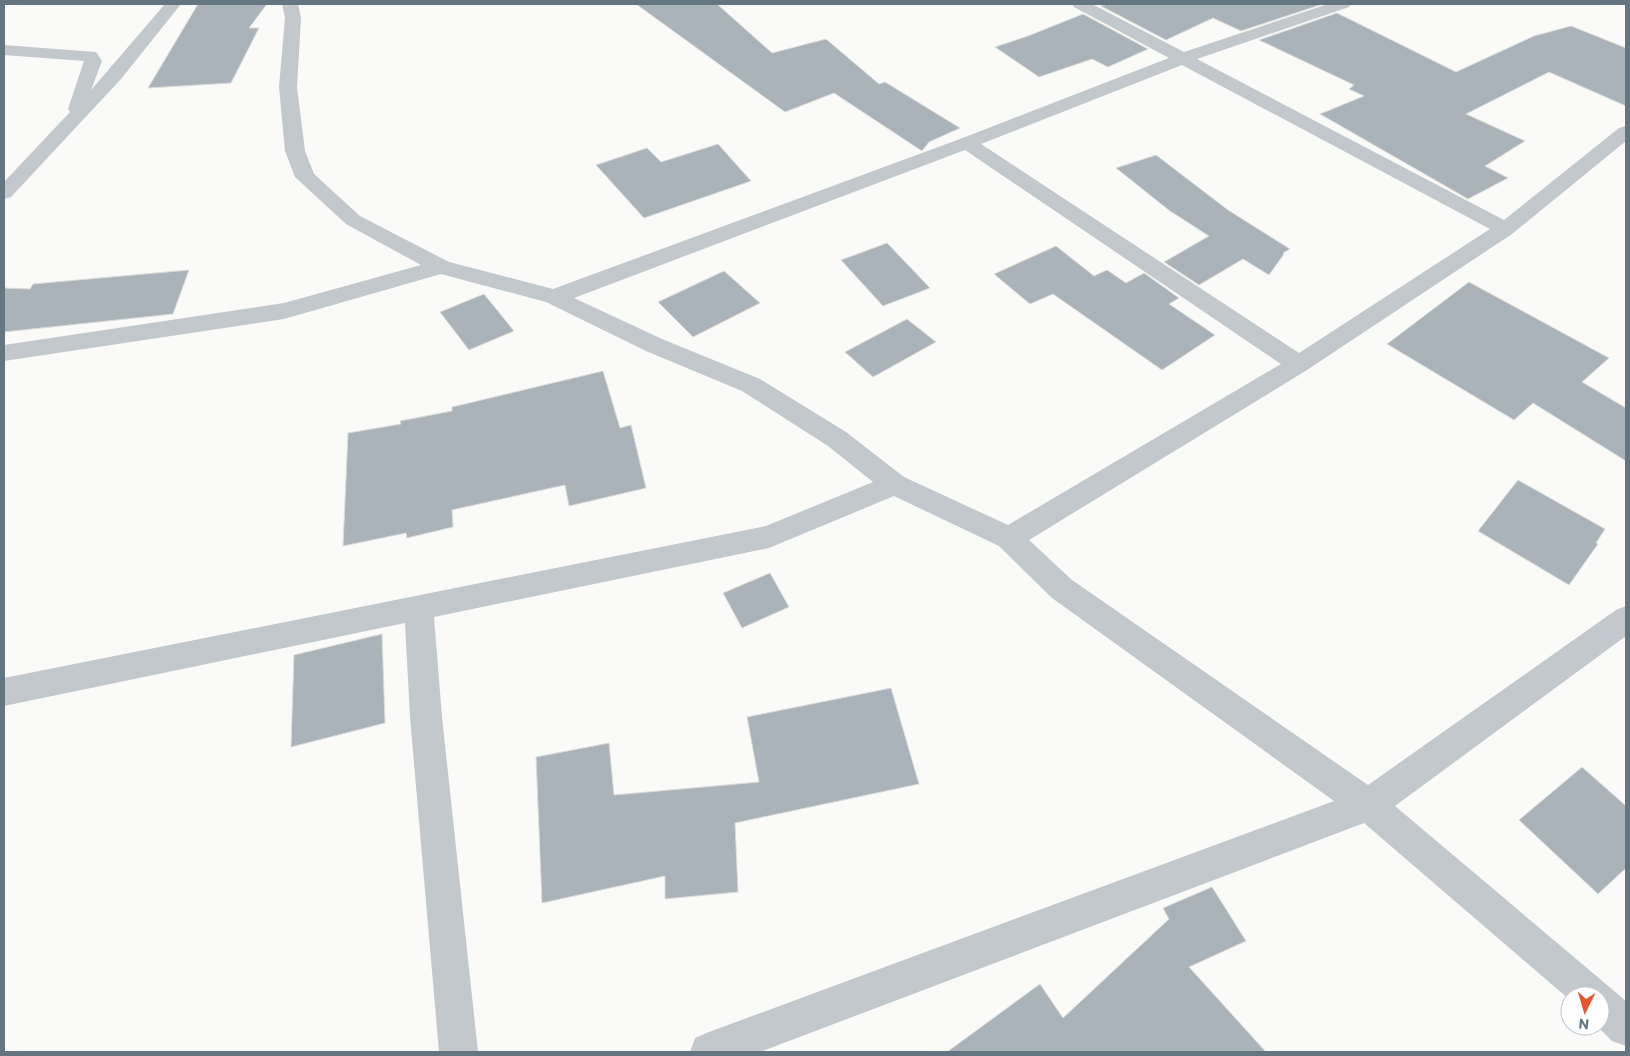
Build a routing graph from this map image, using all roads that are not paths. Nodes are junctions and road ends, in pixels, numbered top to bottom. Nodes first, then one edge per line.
1 (173, 4) edge
2 (290, 4) edge
3 (1080, 4) edge
4 (1343, 4) edge
5 (4, 50) edge
6 (1184, 58) junction
7 (77, 115) junction
8 (1626, 132) edge
9 (967, 143) junction
10 (4, 193) edge
11 (1505, 228) junction
12 (441, 267) junction
13 (554, 297) junction
14 (4, 353) edge
15 (1299, 364) junction
16 (895, 484) junction
17 (1009, 538) junction
18 (419, 608) junction
19 (1626, 619) edge
20 (4, 692) edge
21 (1368, 805) junction
22 (1582, 986) edge
23 (1610, 1012) edge
24 (1626, 1027) edge
25 (458, 1052) edge
26 (710, 1052) edge

1 - 7 street
2 - 12 street
3 - 6 street
4 - 6 street
5 - 7 street
6 - 9 street
6 - 11 street
7 - 10 street
8 - 11 street
9 - 13 street
9 - 15 street
11 - 15 street
12 - 13 street
12 - 14 street
13 - 16 street
15 - 17 street
16 - 17 street
16 - 18 street
17 - 21 street
18 - 20 street
18 - 25 street
19 - 21 street
21 - 22 street
21 - 26 street
23 - 24 street

